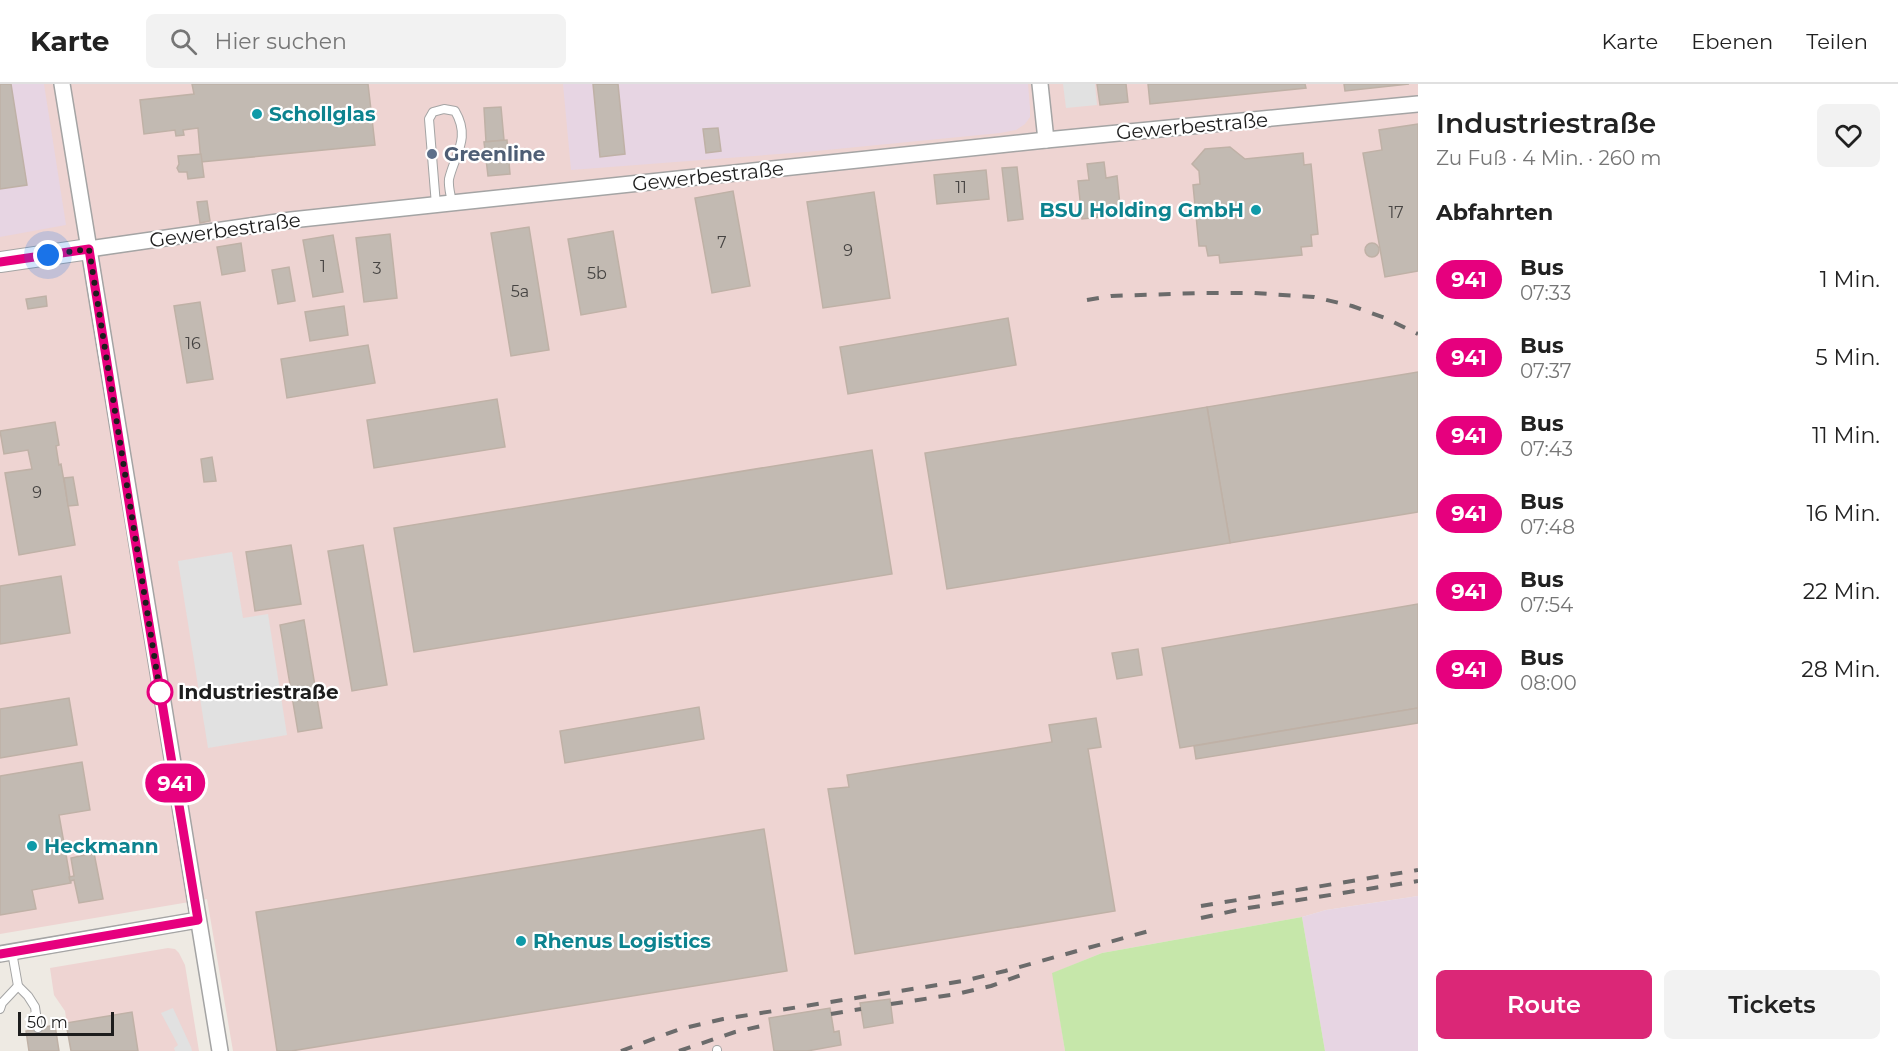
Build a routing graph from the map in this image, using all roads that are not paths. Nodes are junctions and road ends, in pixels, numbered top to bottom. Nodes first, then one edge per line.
1 (62, 84) edge
2 (1040, 84) edge
3 (1418, 104) edge
4 (1046, 140) junction
5 (452, 203) junction
6 (436, 205) junction
7 (89, 249) junction
8 (0, 262) edge
9 (198, 920) junction
10 (6, 953) edge
11 (18, 986) junction
12 (0, 1009) edge
13 (38, 1028) dead end
14 (219, 1051) edge

1 - 7 street
2 - 4 street
3 - 4 street, Gewerbestraße
4 - 5 street, Gewerbestraße
5 - 6 street, Gewerbestraße
5 - 6 lane
6 - 7 street, Gewerbestraße
7 - 8 street, Gewerbestraße
7 - 9 street
9 - 10 street
9 - 14 street
10 - 11 lane
11 - 12 lane
11 - 13 lane

